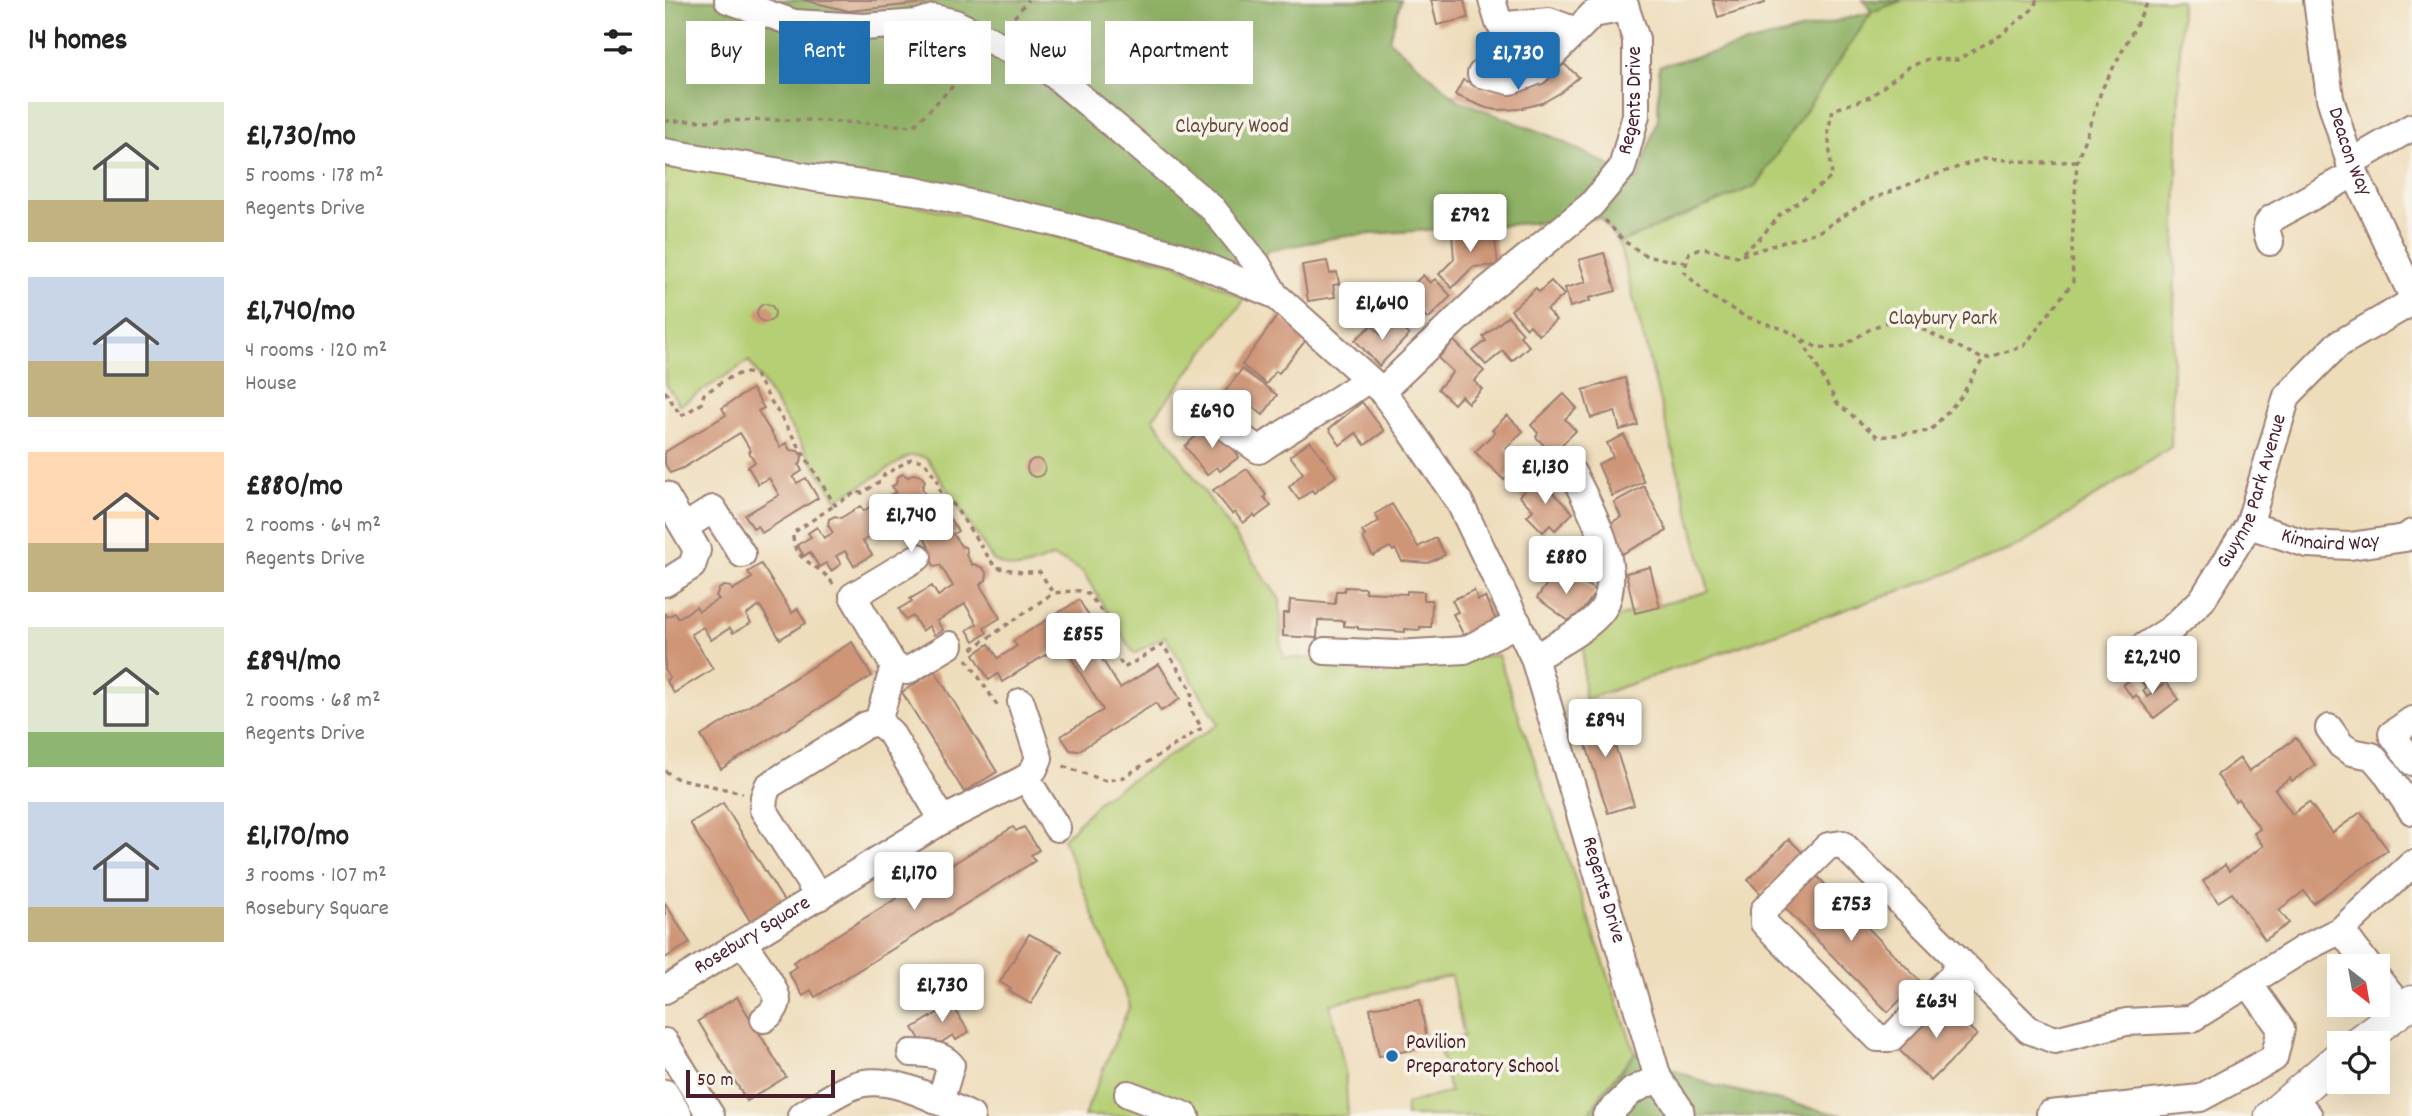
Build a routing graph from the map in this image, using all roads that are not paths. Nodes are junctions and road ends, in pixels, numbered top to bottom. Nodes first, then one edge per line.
1 (729, 0) edge
2 (1492, 0) edge
3 (2317, 0) edge
4 (1624, 4) edge
5 (1576, 31) junction
6 (1481, 74) dead end
7 (2412, 127) edge
8 (665, 152) edge
9 (2353, 168) junction
10 (2270, 242) dead end
11 (1275, 295) junction
12 (2412, 295) edge
13 (2412, 302) edge
14 (1375, 385) junction
15 (1229, 429) dead end
16 (1573, 474) dead end
17 (665, 495) edge
18 (2249, 525) junction
19 (685, 527) junction
20 (2412, 533) edge
21 (742, 554) dead end
22 (918, 557) dead end
23 (665, 583) edge
24 (1518, 624) junction
25 (950, 645) dead end
26 (1325, 651) dead end
27 (1534, 658) junction
28 (2126, 658) dead end
29 (894, 666) junction
30 (1021, 702) road end
31 (2412, 720) edge
32 (878, 722) junction
33 (2329, 728) dead end
34 (2412, 762) edge
35 (1032, 768) junction
36 (2412, 811) edge
37 (943, 820) junction
38 (1057, 828) dead end
39 (2412, 864) edge
40 (819, 897) junction
41 (2341, 930) junction
42 (743, 943) junction
43 (2359, 954) edge
44 (1956, 959) junction
45 (2249, 984) junction
46 (665, 990) edge
47 (2391, 991) edge
48 (2407, 1006) edge
49 (764, 1019) dead end
50 (2373, 1031) edge
51 (665, 1042) edge
52 (911, 1054) dead end
53 (2327, 1070) edge
54 (1658, 1078) junction
55 (665, 1093) edge
56 (1128, 1094) dead end
57 (940, 1102) junction
58 (2290, 1109) edge
59 (1685, 1113) edge
60 (2050, 1114) dead end
61 (680, 1116) edge
62 (711, 1116) edge
63 (801, 1116) edge
64 (971, 1116) edge
65 (1186, 1116) edge
66 (1606, 1116) edge

1 - 11 street, Regents Drive
2 - 5 street
3 - 9 street, Deacon Way
4 - 5 street
4 - 14 street, Regents Drive
5 - 6 street
7 - 9 street
8 - 11 street
9 - 10 street
9 - 12 street, Deacon Way
11 - 14 street, Regents Drive
13 - 18 street, Gwynne Park Avenue
14 - 15 street
14 - 24 street, Regents Drive
16 - 27 street
17 - 19 street
18 - 20 street, Kinnaird Way
18 - 28 street, Gwynne Park Avenue
19 - 21 street
19 - 23 street
22 - 29 street
24 - 26 street
24 - 27 street, Regents Drive
25 - 29 street
27 - 54 street, Regents Drive
29 - 32 street
30 - 35 street
31 - 34 street
32 - 37 street
32 - 40 street
33 - 36 street
35 - 37 street, Rosebury Square
35 - 38 street
37 - 40 street, Rosebury Square
39 - 41 street
40 - 42 street, Rosebury Square
41 - 43 street
41 - 45 street
42 - 46 street, Rosebury Square
42 - 49 street
44 - 44 street
44 - 45 street
45 - 60 street
47 - 48 street
48 - 50 main road
51 - 62 street
52 - 57 street
53 - 58 main road
54 - 59 street, Regents Drive
54 - 66 street
55 - 61 street
56 - 65 street
57 - 63 street
57 - 64 street

